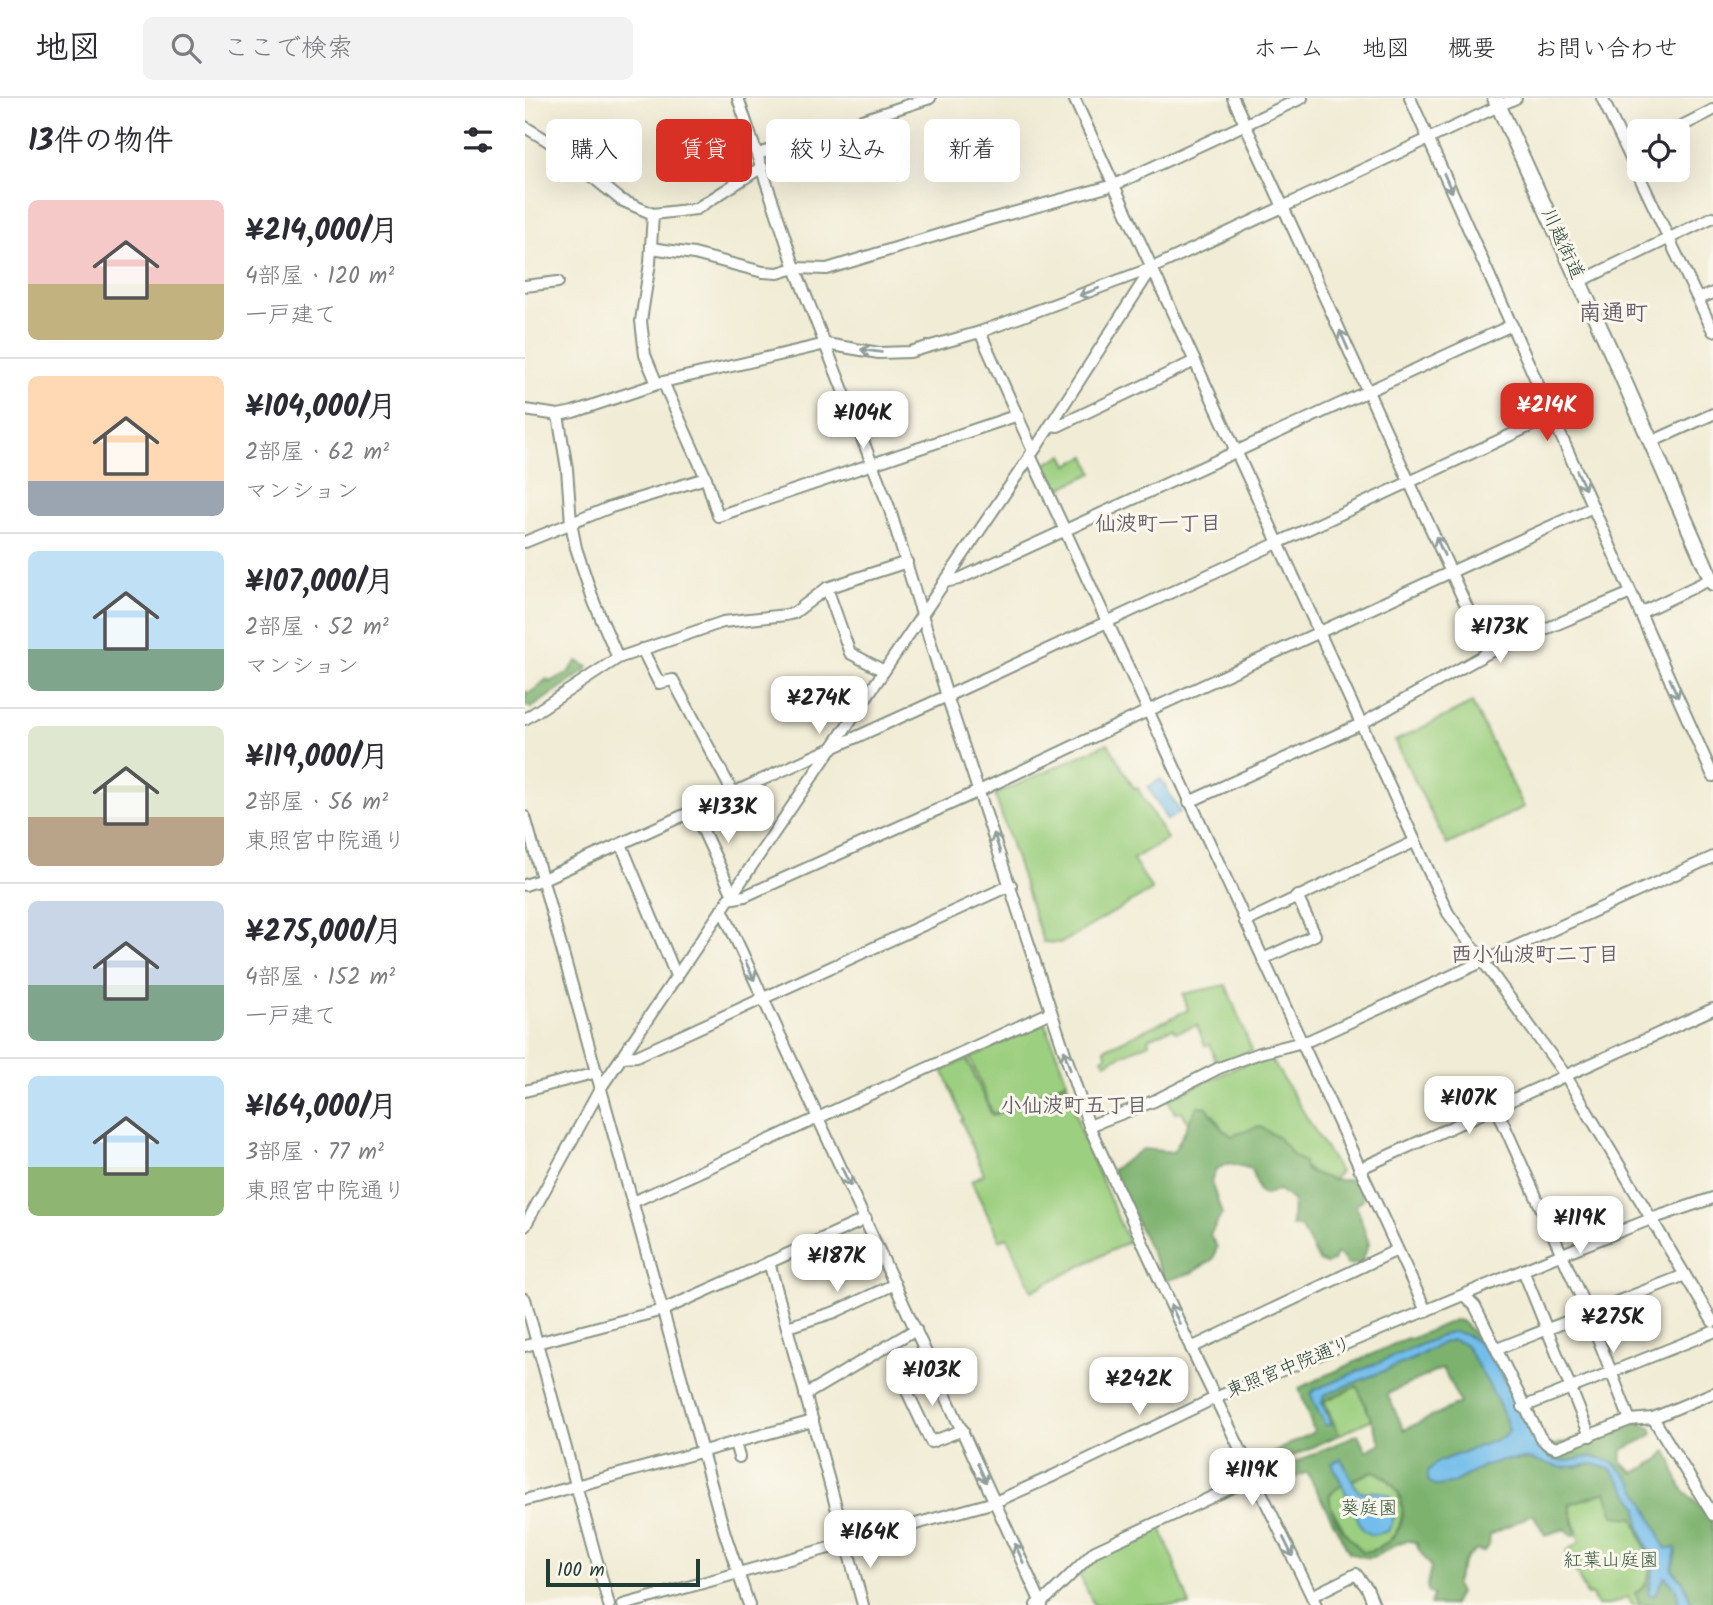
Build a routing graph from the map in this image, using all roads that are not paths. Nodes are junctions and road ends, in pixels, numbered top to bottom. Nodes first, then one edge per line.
1 (738, 98) edge
2 (930, 98) edge
3 (1074, 98) edge
4 (1233, 98) edge
5 (1302, 98) edge
6 (1411, 98) edge
7 (1516, 98) edge
8 (1602, 98) edge
9 (906, 102) edge
10 (1497, 102) edge
11 (1713, 110) edge
12 (1690, 122) edge
13 (1245, 124) junction
14 (525, 127) edge
15 (1429, 140) junction
16 (1627, 151) edge
17 (758, 153) junction
18 (762, 167) junction
19 (1642, 182) edge
20 (1114, 185) junction
21 (1284, 208) junction
22 (653, 214) junction
23 (1713, 217) edge
24 (1669, 238) junction
25 (651, 248) junction
26 (795, 268) junction
27 (1152, 268) junction
28 (558, 282) dead end
29 (1579, 282) junction
30 (525, 286) edge
31 (1713, 293) edge
32 (1698, 299) junction
33 (1512, 325) junction
34 (1713, 331) edge
35 (980, 332) junction
36 (826, 344) junction
37 (1195, 361) junction
38 (660, 383) junction
39 (1367, 393) junction
40 (525, 410) edge
41 (1713, 414) edge
42 (558, 415) junction
43 (1018, 415) junction
44 (1552, 416) junction
45 (1051, 425) junction
46 (1651, 442) junction
47 (1032, 453) junction
48 (1237, 453) junction
49 (873, 464) junction
50 (706, 478) junction
51 (1411, 481) junction
52 (1593, 507) junction
53 (571, 523) junction
54 (1066, 531) junction
55 (525, 542) edge
56 (1277, 543) junction
57 (1708, 557) edge
58 (907, 562) junction
59 (1452, 573) junction
60 (1712, 581) edge
61 (944, 582) junction
62 (827, 588) junction
63 (1631, 593) junction
64 (1640, 613) junction
65 (922, 615) junction
66 (1108, 621) junction
67 (1319, 632) junction
68 (642, 649) junction
69 (1488, 653) junction
70 (618, 657) junction
71 (884, 671) junction
72 (947, 696) junction
73 (1148, 710) junction
74 (525, 719) edge
75 (1361, 723) junction
76 (830, 749) junction
77 (1713, 776) edge
78 (979, 791) junction
79 (733, 793) junction
80 (1189, 802) junction
81 (695, 811) junction
82 (525, 817) edge
83 (1414, 842) junction
84 (621, 844) junction
85 (1713, 857) edge
86 (543, 879) junction
87 (525, 885) edge
88 (1011, 885) junction
89 (1297, 896) junction
90 (727, 900) junction
91 (1245, 922) junction
92 (1263, 959) junction
93 (1484, 961) junction
94 (677, 978) junction
95 (764, 999) junction
96 (1713, 1009) edge
97 (1051, 1012) junction
98 (1301, 1043) junction
99 (622, 1057) junction
100 (597, 1072) junction
101 (1566, 1076) junction
102 (600, 1089) junction
103 (525, 1091) edge
104 (1496, 1107) junction
105 (818, 1117) junction
106 (1089, 1126) junction
107 (1359, 1169) junction
108 (1713, 1198) edge
109 (633, 1202) junction
110 (866, 1219) junction
111 (1651, 1219) junction
112 (525, 1226) edge
113 (1397, 1250) junction
114 (1562, 1254) junction
115 (769, 1262) junction
116 (1523, 1270) junction
117 (1685, 1275) junction
118 (895, 1284) junction
119 (1464, 1295) junction
120 (525, 1299) edge
121 (663, 1310) junction
122 (1426, 1311) junction
123 (1588, 1313) junction
124 (1713, 1322) edge
125 (787, 1327) junction
126 (916, 1329) junction
127 (1547, 1330) junction
128 (1713, 1332) edge
129 (531, 1344) edge
130 (1191, 1349) junction
131 (1497, 1349) junction
132 (936, 1371) junction
133 (1611, 1373) junction
134 (1571, 1387) junction
135 (1713, 1393) edge
136 (805, 1395) junction
137 (1215, 1398) junction
138 (1523, 1406) junction
139 (1653, 1418) junction
140 (1630, 1420) junction
141 (813, 1421) junction
142 (963, 1430) junction
143 (1590, 1436) junction
144 (735, 1443) junction
145 (703, 1451) junction
146 (739, 1457) dead end
147 (1255, 1477) junction
148 (575, 1486) junction
149 (525, 1500) edge
150 (995, 1502) junction
151 (1713, 1515) edge
152 (846, 1543) junction
153 (738, 1573) junction
154 (1314, 1601) edge
155 (1039, 1604) edge
156 (609, 1605) edge
157 (622, 1605) edge
158 (749, 1605) edge
159 (863, 1605) edge
160 (1374, 1605) edge

1 - 17 street
2 - 9 street
3 - 20 street
4 - 13 street
5 - 13 street
6 - 15 street
7 - 10 street
8 - 16 street
9 - 17 street
10 - 15 street
10 - 29 main road, 川越街道
11 - 12 street
13 - 20 street
13 - 21 street
14 - 22 street
15 - 21 street
15 -> 33 street
17 - 18 street
18 - 22 street
18 - 26 street
19 - 24 street
20 - 26 street
20 - 27 street
21 - 27 street
39 -> 21 street
22 - 25 street
23 - 24 street
24 - 29 street
24 - 32 street
25 - 26 street
25 - 38 street
26 - 36 street
27 -> 35 street
27 - 37 street
27 - 45 street
28 - 30 street
29 - 46 main road, 川越街道
31 - 32 street
32 - 34 street
33 - 39 street
33 - 44 street
35 -> 36 street
35 - 43 street
36 - 38 street
36 - 49 street
37 - 45 street
37 - 48 street
38 - 42 street
38 - 50 street
39 - 48 street
39 - 51 street
40 - 42 street
41 - 46 street
42 - 53 street
43 - 47 street
43 - 49 street
44 - 51 street
44 -> 52 street
45 - 47 street
46 - 57 main road, 川越街道
47 - 54 street
47 - 61 street
48 - 54 street
48 - 56 street
49 - 50 street
49 - 58 street
50 - 53 street
51 - 56 street
59 -> 51 street
52 - 59 street
52 - 63 street
53 - 55 street
53 - 70 street
54 - 61 street
54 - 66 street
56 - 66 street
56 - 67 street
57 - 60 main road, 川越街道
58 - 62 street
58 - 65 street
59 - 67 street
59 - 69 street
60 - 64 street
61 - 65 street
62 - 68 street
62 - 71 street
63 - 64 street
63 - 69 street
64 -> 77 street
65 - 71 street
65 - 72 street
66 - 72 street
66 - 73 street
67 - 73 street
67 - 75 street
68 - 70 street
68 - 79 street
69 - 75 street
70 - 74 street
71 - 76 street
72 - 76 street
72 - 78 street
73 - 78 street
73 - 80 street
75 - 80 street
75 - 83 street
76 - 79 street
76 - 90 street
88 -> 78 street
78 - 90 street
79 - 81 street
80 - 91 street
81 - 84 street
81 - 90 street
82 - 86 street
83 - 89 street
83 - 93 street
84 - 86 street
84 - 94 street
85 - 93 street
86 - 87 street
86 - 100 street
88 - 95 street
88 - 97 street
89 - 91 street
89 - 92 street
90 - 94 street
90 -> 95 street
91 - 92 street
92 - 98 street
93 - 98 street
93 - 101 street
94 - 99 street
95 - 99 street
95 - 105 street
96 - 101 street
97 - 105 street
106 -> 97 street
98 - 106 street
98 - 107 street
99 - 102 street
100 - 102 street
100 - 103 street
101 - 104 street
101 - 111 street
102 - 109 street
102 - 112 street
104 - 107 street
104 - 114 street
105 - 109 street
105 -> 110 street
130 -> 106 street
107 - 113 street
108 - 111 street, 東照宮中院通り
109 - 121 street
110 - 115 street
110 - 118 street
111 - 114 street, 東照宮中院通り
111 - 117 street
113 - 122 street
113 - 130 street
114 - 116 street, 東照宮中院通り
114 - 123 street
115 - 121 street
115 - 125 street
116 - 119 street, 東照宮中院通り
116 - 127 street
117 - 123 street
117 - 124 street
118 - 125 street
118 - 126 street
119 - 122 street, 東照宮中院通り
119 - 131 street
120 - 129 street
121 - 129 street
121 - 145 street
122 - 137 street, 東照宮中院通り
123 - 127 street
123 - 133 street
125 - 136 street
126 - 132 street
126 - 136 street
127 - 131 street
127 - 134 street
128 - 133 street
129 - 148 street
130 - 137 street
131 - 138 street
132 - 142 street
132 - 142 street
133 - 134 street
133 - 140 street
134 - 138 street
134 - 143 street
135 - 139 street
136 - 141 street
137 - 147 street
137 - 150 street, 東照宮中院通り
138 - 143 street
139 - 140 street
139 - 151 street
140 - 143 street
141 - 144 street
141 - 152 street
142 -> 150 street
144 - 145 street
144 - 146 street
145 - 148 street
145 - 153 street
147 -> 154 street
147 - 155 street
148 - 149 street
148 - 156 street
150 - 152 street, 東照宮中院通り
155 -> 150 street
152 - 153 street, 東照宮中院通り
152 - 159 street
153 - 157 street, 東照宮中院通り
153 - 158 street
154 - 160 street

